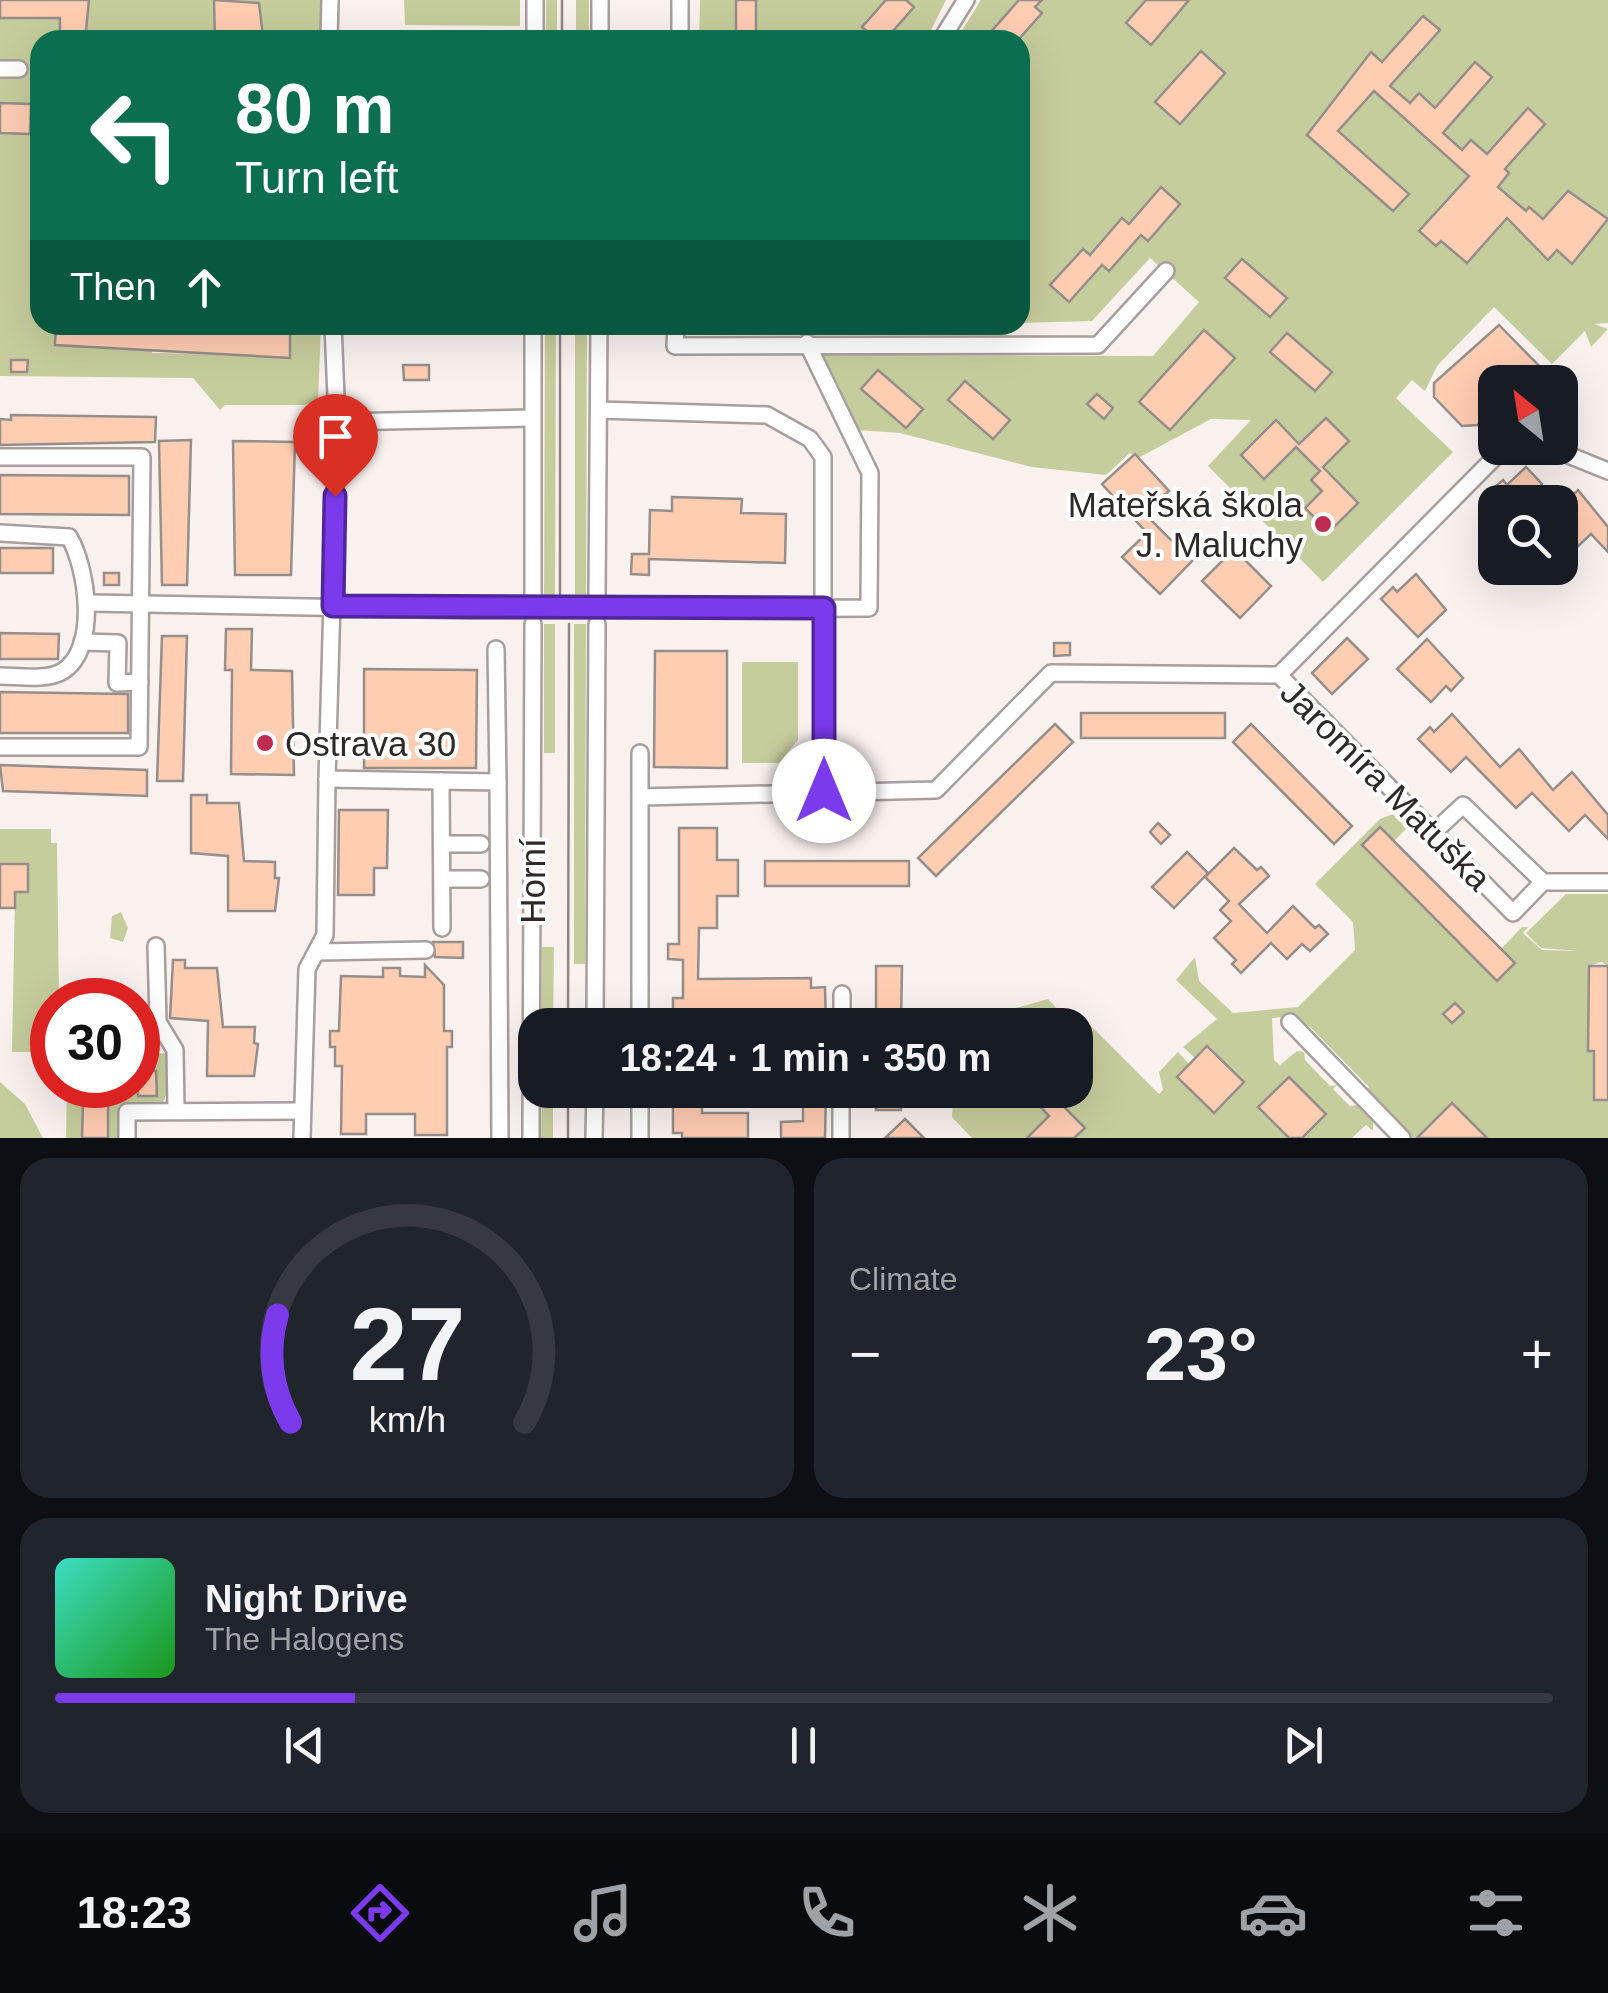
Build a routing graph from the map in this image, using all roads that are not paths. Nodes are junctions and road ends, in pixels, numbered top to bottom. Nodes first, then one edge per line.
1 (330, 0) edge
2 (535, 0) edge
3 (600, 0) edge
4 (680, 0) edge
5 (966, 0) edge
6 (329, 30) edge
7 (534, 30) edge
8 (600, 30) edge
9 (680, 30) edge
10 (947, 30) edge
11 (19, 68) dead end
12 (0, 69) edge
13 (1166, 271) dead end
14 (332, 335) edge
15 (533, 335) edge
16 (599, 335) edge
17 (676, 335) edge
18 (932, 335) edge
19 (807, 343) junction
20 (932, 345) junction
21 (599, 410) junction
22 (532, 418) junction
23 (336, 422) junction
24 (0, 457) edge
25 (1578, 459) edge
26 (1487, 465) edge
27 (1608, 471) edge
28 (0, 533) edge
29 (597, 595) dead end
30 (533, 596) dead end
31 (88, 603) junction
32 (142, 604) junction
33 (333, 606) junction
34 (824, 608) junction
35 (533, 624) dead end
36 (596, 624) dead end
37 (82, 642) junction
38 (496, 649) dead end
39 (1279, 675) junction
40 (0, 676) edge
41 (140, 682) junction
42 (0, 747) edge
43 (640, 753) dead end
44 (327, 779) junction
45 (441, 782) junction
46 (498, 782) junction
47 (824, 791) junction
48 (641, 796) junction
49 (1434, 832) junction
50 (442, 844) junction
51 (482, 844) dead end
52 (442, 879) junction
53 (482, 879) dead end
54 (1543, 882) junction
55 (1608, 882) edge
56 (442, 928) dead end
57 (156, 946) dead end
58 (426, 950) dead end
59 (318, 952) junction
60 (842, 994) dead end
61 (595, 1008) edge
62 (640, 1008) edge
63 (842, 1008) edge
64 (1290, 1022) dead end
65 (594, 1108) edge
66 (640, 1108) edge
67 (841, 1108) edge
68 (176, 1111) junction
69 (302, 1111) junction
70 (127, 1138) edge
71 (302, 1138) edge
72 (500, 1138) edge
73 (531, 1138) edge
74 (594, 1138) edge
75 (640, 1138) edge
76 (840, 1138) edge
77 (1402, 1138) edge

1 - 6 street
2 - 7 street
3 - 8 street
4 - 9 street
5 - 10 street
11 - 12 street
13 - 20 street
14 - 23 street
15 - 22 street
16 - 21 street
17 - 19 street
18 - 20 street
19 - 20 street
19 - 34 street
21 - 29 street
21 - 34 street
22 - 23 street
22 - 30 street
23 - 33 street
24 - 32 street
25 - 27 street
26 - 39 street
28 - 31 street
31 - 32 street
31 - 37 street
32 - 33 street
32 - 41 street
33 - 34 street, bridge
33 - 44 street
34 - 47 street
35 - 73 street, Horní
36 - 61 street, Horní
37 - 40 street
37 - 41 street
38 - 46 street
39 - 47 street, Jaromíra Matuška
39 - 49 street, Jaromíra Matuška
41 - 42 street
43 - 48 street
44 - 45 street
44 - 59 street
45 - 46 street
45 - 50 street
46 - 72 street
47 - 48 street, Jaromíra Matuška
48 - 62 street
49 - 54 street
49 - 54 street, Jaromíra Matuška
50 - 51 street
50 - 52 street
52 - 53 street
52 - 56 street
54 - 55 street, Jaromíra Matuška
57 - 68 street
58 - 59 street
59 - 69 street
60 - 63 street
64 - 77 street
65 - 74 street
66 - 75 street
67 - 76 street
68 - 69 street
68 - 70 street
69 - 71 street

